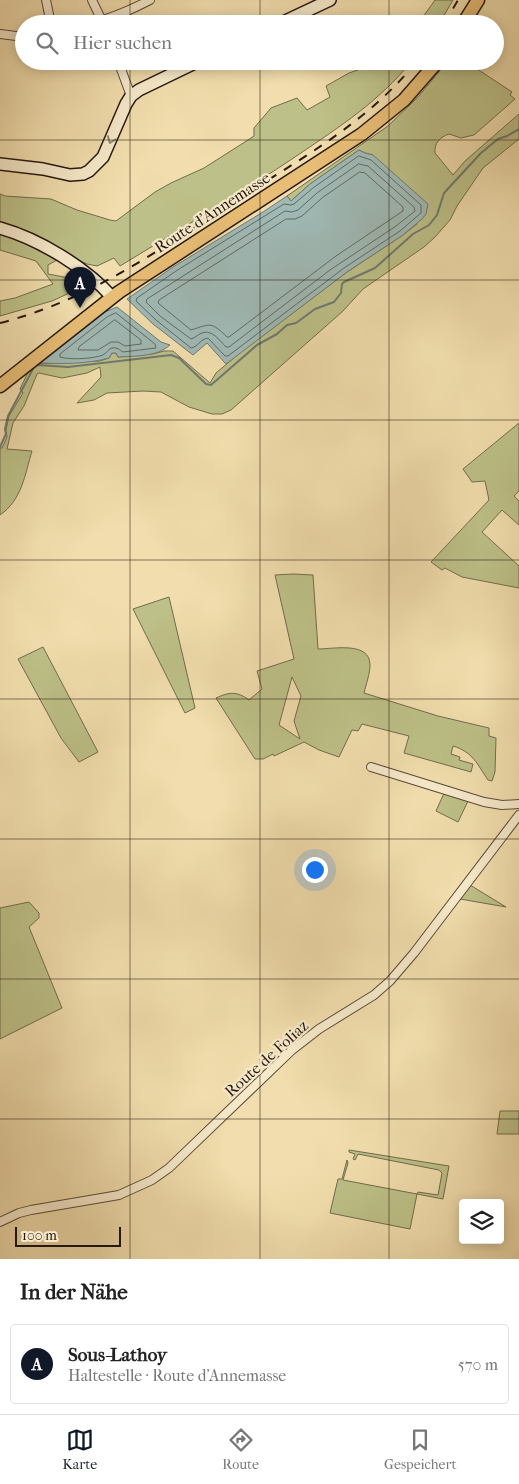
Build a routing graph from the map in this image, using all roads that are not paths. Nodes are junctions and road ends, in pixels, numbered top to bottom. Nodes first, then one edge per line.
1 (46, 0) edge
2 (92, 0) edge
3 (150, 0) edge
4 (330, 0) edge
5 (475, 3) edge
6 (127, 12) junction
7 (49, 15) edge
8 (99, 15) edge
9 (112, 15) edge
10 (124, 15) edge
11 (299, 15) edge
12 (469, 15) edge
13 (0, 34) edge
14 (15, 36) edge
15 (121, 70) edge
16 (180, 70) edge
17 (430, 70) edge
18 (131, 96) junction
19 (0, 164) edge
20 (0, 228) edge
21 (112, 297) junction
22 (0, 386) edge
23 (371, 767) dead end
24 (519, 804) edge
25 (519, 815) edge
26 (0, 1222) edge

1 - 7 street
2 - 8 street
3 - 6 street
4 - 11 street
5 - 12 main road
6 - 9 street
6 - 10 street
13 - 14 street
15 - 18 street
16 - 18 street
17 - 21 main road, Route d'Annemasse
18 -> 19 street
20 - 21 street
21 - 22 main road, Route d'Annemasse
23 - 24 street
25 - 26 street, Route de Foliaz

